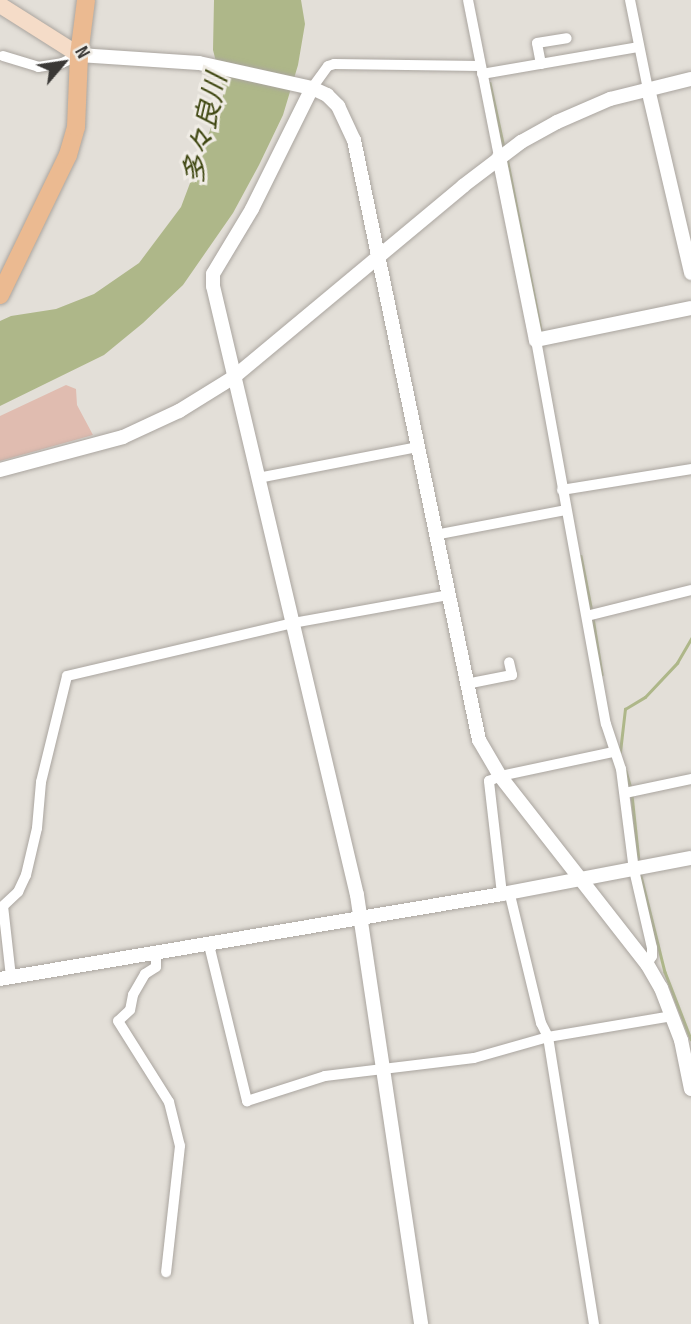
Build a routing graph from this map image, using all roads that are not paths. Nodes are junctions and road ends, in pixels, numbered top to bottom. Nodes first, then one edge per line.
1 (86, 0) edge
2 (468, 0) edge
3 (629, 0) edge
4 (0, 5) edge
5 (567, 38) dead end
6 (638, 47) junction
7 (79, 55) junction
8 (3, 56) dead end
9 (541, 64) junction
10 (481, 70) junction
11 (691, 79) edge
12 (307, 86) junction
13 (648, 89) junction
14 (499, 157) junction
15 (378, 259) junction
16 (691, 273) edge
17 (0, 295) edge
18 (691, 308) edge
19 (536, 340) junction
20 (234, 377) junction
21 (417, 447) junction
22 (691, 469) edge
23 (0, 470) edge
24 (258, 478) junction
25 (562, 490) junction
26 (566, 510) junction
27 (435, 535) junction
28 (691, 590) edge
29 (448, 595) junction
30 (587, 615) junction
31 (293, 622) junction
32 (509, 662) dead end
33 (466, 684) junction
34 (613, 752) junction
35 (500, 776) junction
36 (691, 779) edge
37 (625, 793) junction
38 (691, 858) edge
39 (634, 870) junction
40 (581, 880) junction
41 (505, 893) junction
42 (361, 918) junction
43 (209, 945) junction
44 (156, 954) junction
45 (647, 964) junction
46 (5, 978) edge
47 (672, 1016) junction
48 (548, 1037) junction
49 (384, 1068) junction
50 (691, 1089) edge
51 (166, 1272) dead end
52 (421, 1324) edge
53 (594, 1324) edge

1 - 7 main road
2 - 10 street
3 - 6 street
4 - 7 main road
5 - 9 street
6 - 9 street
6 - 13 street
7 - 8 street
7 - 12 street
7 - 17 main road
9 - 10 street
10 - 12 street
10 - 14 street
11 - 13 street
12 - 15 street
12 - 20 street
13 - 14 street
13 - 16 street
14 - 15 street
14 - 19 street
15 - 20 street
15 - 21 street
18 - 19 street
19 - 25 street
20 - 23 street
20 - 24 street
21 - 24 street
21 - 27 street
22 - 25 street
24 - 31 street
25 - 26 street
26 - 27 street
26 - 30 street
27 - 29 street
28 - 30 street
29 - 31 street
29 - 33 street
30 - 34 street
31 - 42 street
31 - 46 street
32 - 33 street
33 - 35 street
34 - 35 street
34 - 37 street
35 - 40 street
35 - 41 street
36 - 37 street
37 - 39 street
38 - 39 street
39 - 40 street
39 - 45 street
40 - 41 street
40 - 45 street
41 - 42 street
41 - 48 street
42 - 43 street
42 - 49 street
43 - 44 street
43 - 49 street
44 - 46 street
44 - 51 street
45 - 47 street
47 - 48 street
47 - 50 street
48 - 49 street
48 - 53 street
49 - 52 street

